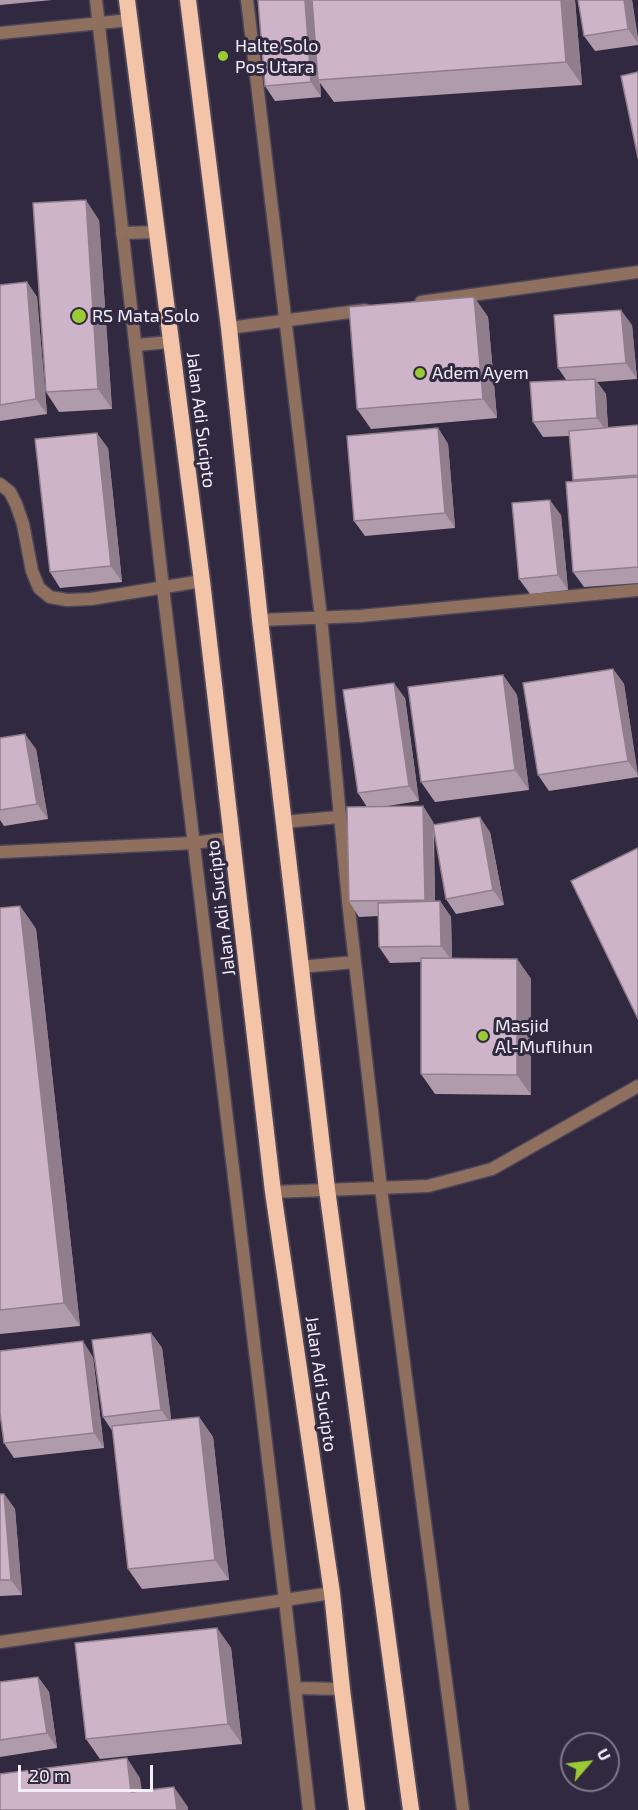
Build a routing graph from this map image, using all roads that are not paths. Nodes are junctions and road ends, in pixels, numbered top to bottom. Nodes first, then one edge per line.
1 (96, 0) edge
2 (127, 0) edge
3 (188, 0) edge
4 (247, 0) edge
5 (130, 20) junction
6 (99, 22) junction
7 (0, 33) edge
8 (158, 232) junction
9 (122, 233) junction
10 (638, 272) edge
11 (403, 304) edge
12 (380, 308) edge
13 (286, 321) junction
14 (229, 328) junction
15 (171, 342) junction
16 (135, 345) junction
17 (0, 484) edge
18 (202, 581) junction
19 (163, 588) junction
20 (638, 590) edge
21 (321, 618) junction
22 (260, 620) junction
23 (339, 817) junction
24 (283, 822) junction
25 (232, 838) junction
26 (193, 843) junction
27 (0, 852) edge
28 (355, 962) junction
29 (300, 967) junction
30 (638, 1086) edge
31 (327, 1189) junction
32 (381, 1189) junction
33 (273, 1192) junction
34 (332, 1593) junction
35 (285, 1600) junction
36 (0, 1642) edge
37 (295, 1688) junction
38 (342, 1689) junction
39 (309, 1810) edge
40 (357, 1810) edge
41 (411, 1810) edge
42 (463, 1810) edge

1 - 6 street, Jalan Adi Sucipto
2 - 5 highway, Jalan Adi Sucipto
3 - 14 highway, Jalan Adi Sucipto
4 - 13 street
5 - 6 street
5 - 8 highway, Jalan Adi Sucipto
6 - 7 street
6 - 9 street, Jalan Adi Sucipto
8 - 9 street
8 - 15 highway, Jalan Adi Sucipto
9 - 16 street, Jalan Adi Sucipto
10 - 11 street
12 - 13 street
13 - 14 street
13 - 21 street
14 - 22 highway, Jalan Adi Sucipto
15 - 16 street
15 - 18 highway, Jalan Adi Sucipto
16 - 19 street, Jalan Adi Sucipto
17 - 19 street
18 - 19 street
18 - 25 highway, Jalan Adi Sucipto
19 - 26 street, Jalan Adi Sucipto
20 - 21 street
21 - 22 street
21 - 23 street
22 - 24 highway, Jalan Adi Sucipto
23 - 24 street
23 - 28 street
24 - 29 highway, Jalan Adi Sucipto
25 - 26 street
25 - 33 highway, Jalan Adi Sucipto
26 - 27 street
26 - 35 street, Jalan Adi Sucipto
28 - 29 street
28 - 32 street
29 - 31 highway, Jalan Adi Sucipto
30 - 32 street
31 - 32 street
31 - 33 street
31 - 41 highway, Jalan Adi Sucipto
32 - 42 street
33 - 34 highway, Jalan Adi Sucipto
34 - 35 street
34 - 38 highway, Jalan Adi Sucipto
35 - 36 street
35 - 37 street, Jalan Adi Sucipto
37 - 38 street
37 - 39 street, Jalan Adi Sucipto
38 - 40 highway, Jalan Adi Sucipto

